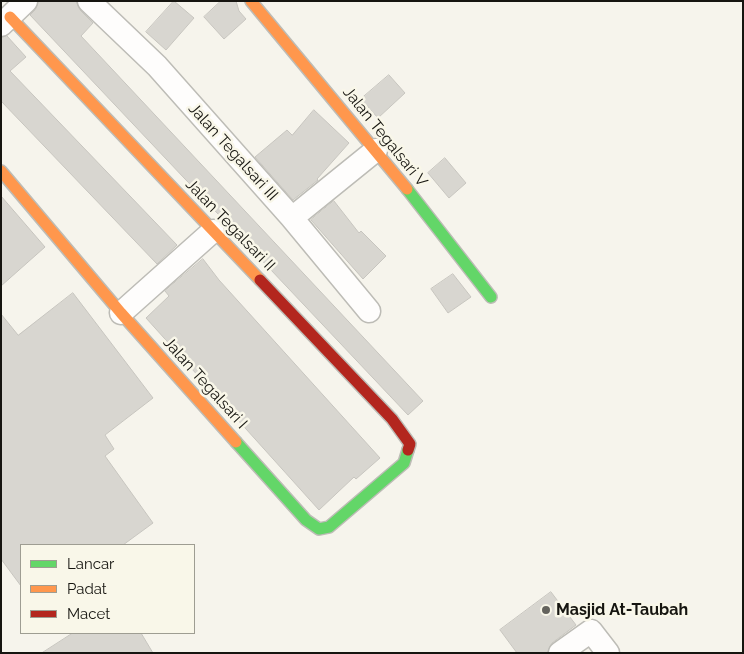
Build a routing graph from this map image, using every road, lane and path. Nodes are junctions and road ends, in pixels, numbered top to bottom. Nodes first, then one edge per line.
1 (26, 1) edge
2 (89, 1) edge
3 (251, 1) edge
4 (6, 21) edge
5 (376, 150) junction
6 (1, 171) edge
7 (292, 218) junction
8 (213, 231) junction
9 (491, 297) dead end
10 (369, 310) dead end
11 (121, 313) junction
12 (404, 463) joint
13 (560, 653) edge
14 (608, 653) edge

1 - 4 street
2 - 7 street, Jalan Tegalsari III
3 - 5 street, Jalan Tegalsari V
4 - 8 street, Jalan Tegalsari II
5 - 7 street
5 - 9 street, Jalan Tegalsari V
6 - 11 street, Jalan Tegalsari I
7 - 10 street, Jalan Tegalsari III
8 - 11 street
8 - 12 street, Jalan Tegalsari II
11 - 12 street, Jalan Tegalsari I
13 - 14 street

